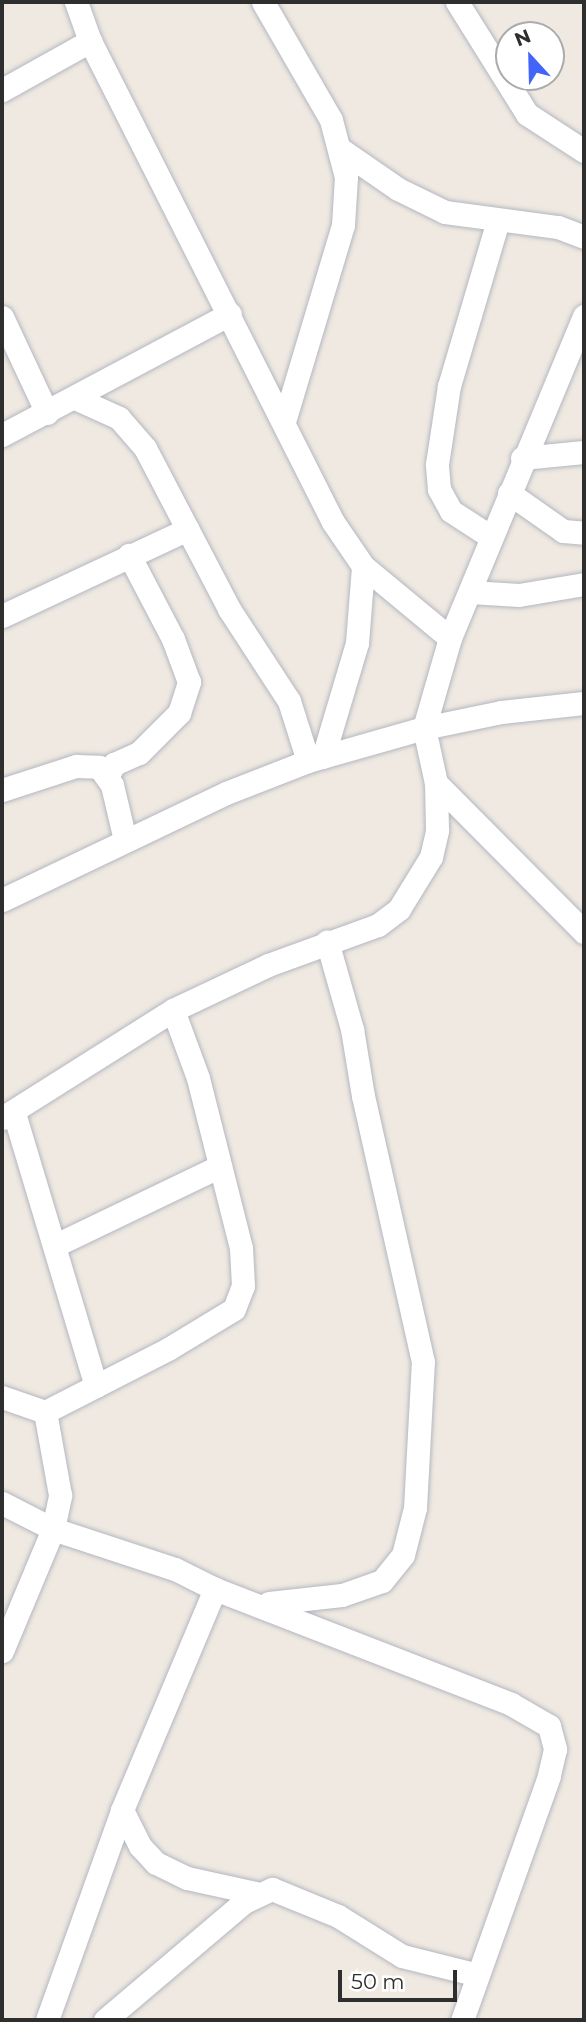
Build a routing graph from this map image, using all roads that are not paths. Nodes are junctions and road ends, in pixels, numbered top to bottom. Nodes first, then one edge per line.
1 (76, 2) edge
2 (263, 2) edge
3 (457, 2) edge
4 (90, 41) junction
5 (2, 90) edge
6 (340, 149) junction
7 (584, 150) edge
8 (498, 221) junction
9 (584, 237) edge
10 (230, 314) junction
11 (584, 316) edge
12 (2, 317) edge
13 (75, 398) junction
14 (47, 413) junction
15 (284, 422) junction
16 (2, 435) edge
17 (584, 452) edge
18 (522, 458) junction
19 (509, 493) junction
20 (188, 529) junction
21 (584, 533) edge
22 (491, 537) junction
23 (129, 555) junction
24 (363, 566) junction
25 (584, 584) edge
26 (470, 592) junction
27 (403, 603) junction
28 (360, 615) junction
29 (2, 616) edge
30 (450, 638) junction
31 (584, 703) edge
32 (424, 728) junction
33 (316, 759) junction
34 (108, 775) junction
35 (436, 783) junction
36 (2, 790) edge
37 (125, 840) junction
38 (2, 900) edge
39 (584, 932) edge
40 (327, 941) junction
41 (173, 1010) junction
42 (8, 1115) edge
43 (220, 1166) junction
44 (56, 1245) junction
45 (96, 1386) junction
46 (2, 1396) edge
47 (45, 1412) junction
48 (2, 1503) edge
49 (53, 1529) junction
50 (215, 1590) junction
51 (259, 1604) junction
52 (2, 1651) edge
53 (122, 1810) junction
54 (256, 1893) junction
55 (478, 1975) junction
56 (47, 2020) edge
57 (105, 2020) edge
58 (462, 2020) edge

1 - 4 street
2 - 6 street
3 - 7 street
4 - 5 street
4 - 10 street
6 - 8 street
6 - 15 street
8 - 9 street
8 - 22 street
10 - 13 street
10 - 15 street
11 - 18 street
12 - 14 street
13 - 14 street
13 - 20 street
14 - 16 street
15 - 24 street
17 - 18 street
18 - 19 street
19 - 21 street
19 - 22 street
20 - 23 street
20 - 33 street
22 - 26 street
23 - 29 street
23 - 34 street
24 - 27 street
24 - 28 street
25 - 26 street
26 - 30 street
27 - 28 street
27 - 30 street
28 - 33 street
30 - 32 street
31 - 32 street
32 - 33 street
32 - 35 street
33 - 37 street
34 - 36 street
34 - 37 street
35 - 39 street
35 - 40 street
37 - 38 street
40 - 41 street
40 - 51 street
41 - 42 street
41 - 43 street
42 - 44 street
43 - 44 street
43 - 45 street
44 - 45 street
45 - 47 street
46 - 47 street
47 - 49 street
48 - 49 street
49 - 50 street
49 - 52 street
50 - 51 street
50 - 53 street
51 - 55 street
53 - 54 street
53 - 56 street
54 - 55 street
54 - 57 street
55 - 58 street

